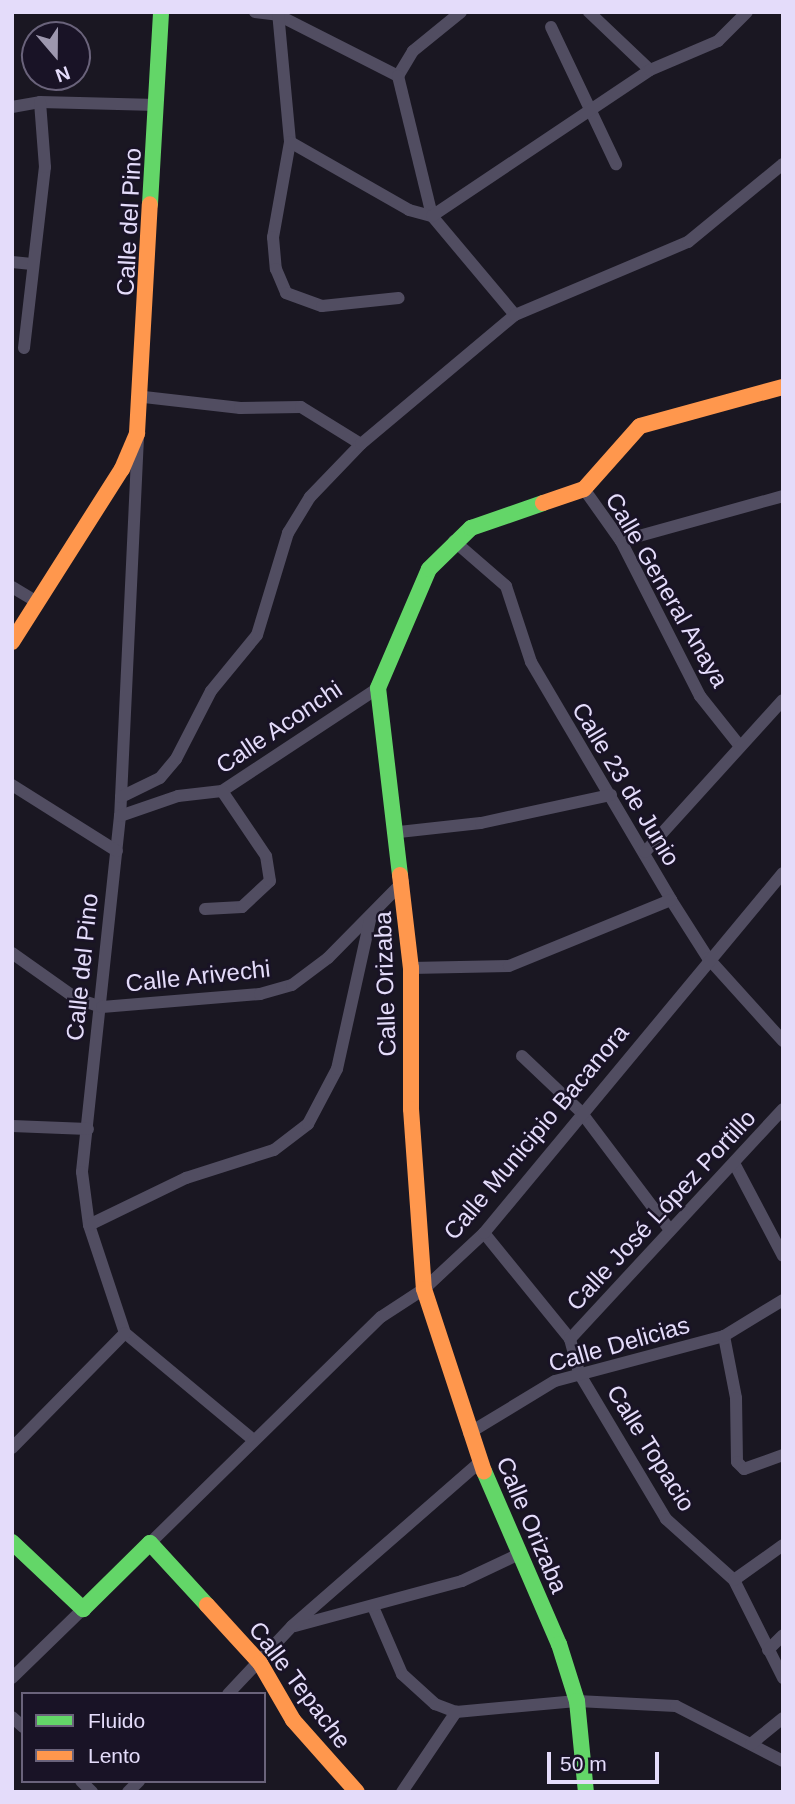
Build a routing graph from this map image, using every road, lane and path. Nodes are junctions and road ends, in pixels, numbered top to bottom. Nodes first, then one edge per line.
1 (161, 12) edge
2 (256, 12) edge
3 (461, 12) edge
4 (589, 12) edge
5 (747, 12) edge
6 (278, 14) edge
7 (551, 27) dead end
8 (650, 70) junction
9 (398, 76) junction
10 (40, 102) junction
11 (157, 105) junction
12 (12, 107) edge
13 (593, 108) junction
14 (290, 142) junction
15 (616, 164) dead end
16 (783, 164) edge
17 (432, 216) junction
18 (12, 262) edge
19 (32, 264) junction
20 (399, 298) dead end
21 (515, 315) junction
22 (24, 348) dead end
23 (783, 387) edge
24 (144, 397) junction
25 (137, 433) junction
26 (361, 444) junction
27 (584, 489) junction
28 (783, 496) edge
29 (454, 541) junction
30 (621, 541) junction
31 (12, 587) edge
32 (39, 603) junction
33 (12, 642) edge
34 (378, 688) junction
35 (783, 700) edge
36 (739, 745) junction
37 (12, 785) edge
38 (222, 792) junction
39 (611, 795) junction
40 (121, 797) junction
41 (120, 816) junction
42 (398, 832) junction
43 (117, 852) junction
44 (645, 852) junction
45 (783, 873) edge
46 (403, 881) junction
47 (671, 900) junction
48 (205, 909) dead end
49 (370, 920) junction
50 (12, 953) edge
51 (708, 958) junction
52 (411, 968) junction
53 (102, 1007) junction
54 (783, 1041) edge
55 (522, 1056) dead end
56 (783, 1109) edge
57 (581, 1112) junction
58 (12, 1126) edge
59 (88, 1129) junction
60 (734, 1163) junction
61 (89, 1225) junction
62 (670, 1230) junction
63 (484, 1234) junction
64 (783, 1256) edge
65 (424, 1289) junction
66 (783, 1300) edge
67 (125, 1333) junction
68 (724, 1336) junction
69 (570, 1339) junction
70 (579, 1373) junction
71 (469, 1433) junction
72 (252, 1439) junction
73 (12, 1448) edge
74 (783, 1455) edge
75 (480, 1462) junction
76 (12, 1542) edge
77 (150, 1543) junction
78 (783, 1545) edge
79 (517, 1555) junction
80 (734, 1580) junction
81 (83, 1609) junction
82 (374, 1609) junction
83 (292, 1626) junction
84 (783, 1635) edge
85 (768, 1650) junction
86 (260, 1663) junction
87 (12, 1678) edge
88 (783, 1678) edge
89 (230, 1692) edge
90 (577, 1701) junction
91 (456, 1712) junction
92 (783, 1718) edge
93 (751, 1744) junction
94 (783, 1761) edge
95 (356, 1791) edge
96 (347, 1792) edge
97 (402, 1792) edge
98 (586, 1792) edge

1 - 11 street, Calle del Pino
2 - 6 street
3 - 9 street
4 - 8 street
5 - 8 street
6 - 9 street
6 - 14 street
7 - 13 street
8 - 13 street
9 - 17 street
10 - 11 street
10 - 12 street
10 - 19 street
11 - 24 street, Calle del Pino
13 - 15 street
13 - 17 street
14 - 17 street
14 - 20 street
16 - 21 street
17 - 21 street
18 - 19 street
19 - 22 street
21 - 26 street
23 - 27 street
24 - 25 street, Calle del Pino
24 - 26 street
25 - 32 street, Calle del Pino
25 - 40 street, Calle del Pino
26 - 40 street
27 - 29 street
27 - 30 street, Calle General Anaya
28 - 30 street
29 - 34 street
29 - 39 street, Calle 23 de Junio
30 - 36 street, Calle General Anaya
31 - 32 street
32 - 33 street, Calle del Pino
34 - 38 street, Calle Aconchi
34 - 42 street, Calle Orizaba
35 - 36 street
36 - 44 street
37 - 43 street
38 - 41 street, Calle Aconchi
38 - 48 street
39 - 42 street
39 - 44 street, Calle 23 de Junio
40 - 41 street, Calle del Pino
41 - 43 street, Calle del Pino
42 - 46 street, Calle Orizaba
43 - 53 street, Calle del Pino
44 - 47 street, Calle 23 de Junio
45 - 51 street, Calle Municipio Bacanora
46 - 49 street, Calle Arivechi
46 - 52 street, Calle Orizaba
47 - 51 street, Calle 23 de Junio
47 - 52 street
49 - 53 street, Calle Arivechi
49 - 61 street
50 - 53 street, Calle Arivechi
51 - 54 street, Calle 23 de Junio
51 - 57 street, Calle Municipio Bacanora
52 - 65 street, Calle Orizaba
53 - 59 street, Calle del Pino
55 - 57 street
56 - 60 street, Calle José López Portillo
57 - 62 street
57 - 63 street, Calle Municipio Bacanora
58 - 59 street
59 - 61 street, Calle del Pino
60 - 62 street, Calle José López Portillo
60 - 64 street
61 - 67 street, Calle del Pino
62 - 69 street, Calle José López Portillo
63 - 65 street, Calle Municipio Bacanora
63 - 69 street
65 - 71 street, Calle Orizaba
65 - 72 street, Calle Municipio Bacanora
66 - 68 street, Calle Delicias
67 - 72 street
67 - 73 street
68 - 70 street, Calle Delicias
68 - 74 street
69 - 70 street, Calle Topacio
70 - 71 street, Calle Delicias
70 - 80 street, Calle Topacio
71 - 75 street, Calle Orizaba
72 - 77 street, Calle Municipio Bacanora
75 - 79 street, Calle Orizaba
75 - 83 street
76 - 81 street
77 - 81 street
77 - 86 street, Calle Tepache
78 - 80 street
79 - 82 street
79 - 90 street, Calle Orizaba
80 - 85 street, Calle Topacio
81 - 87 street
82 - 83 street
82 - 91 street
83 - 86 street
84 - 85 street
85 - 88 street, Calle Topacio
86 - 89 street
86 - 95 street, Calle Tepache
90 - 91 street
90 - 93 street
90 - 98 street, Calle Orizaba
91 - 97 street
92 - 93 street
93 - 94 street
95 - 96 street

